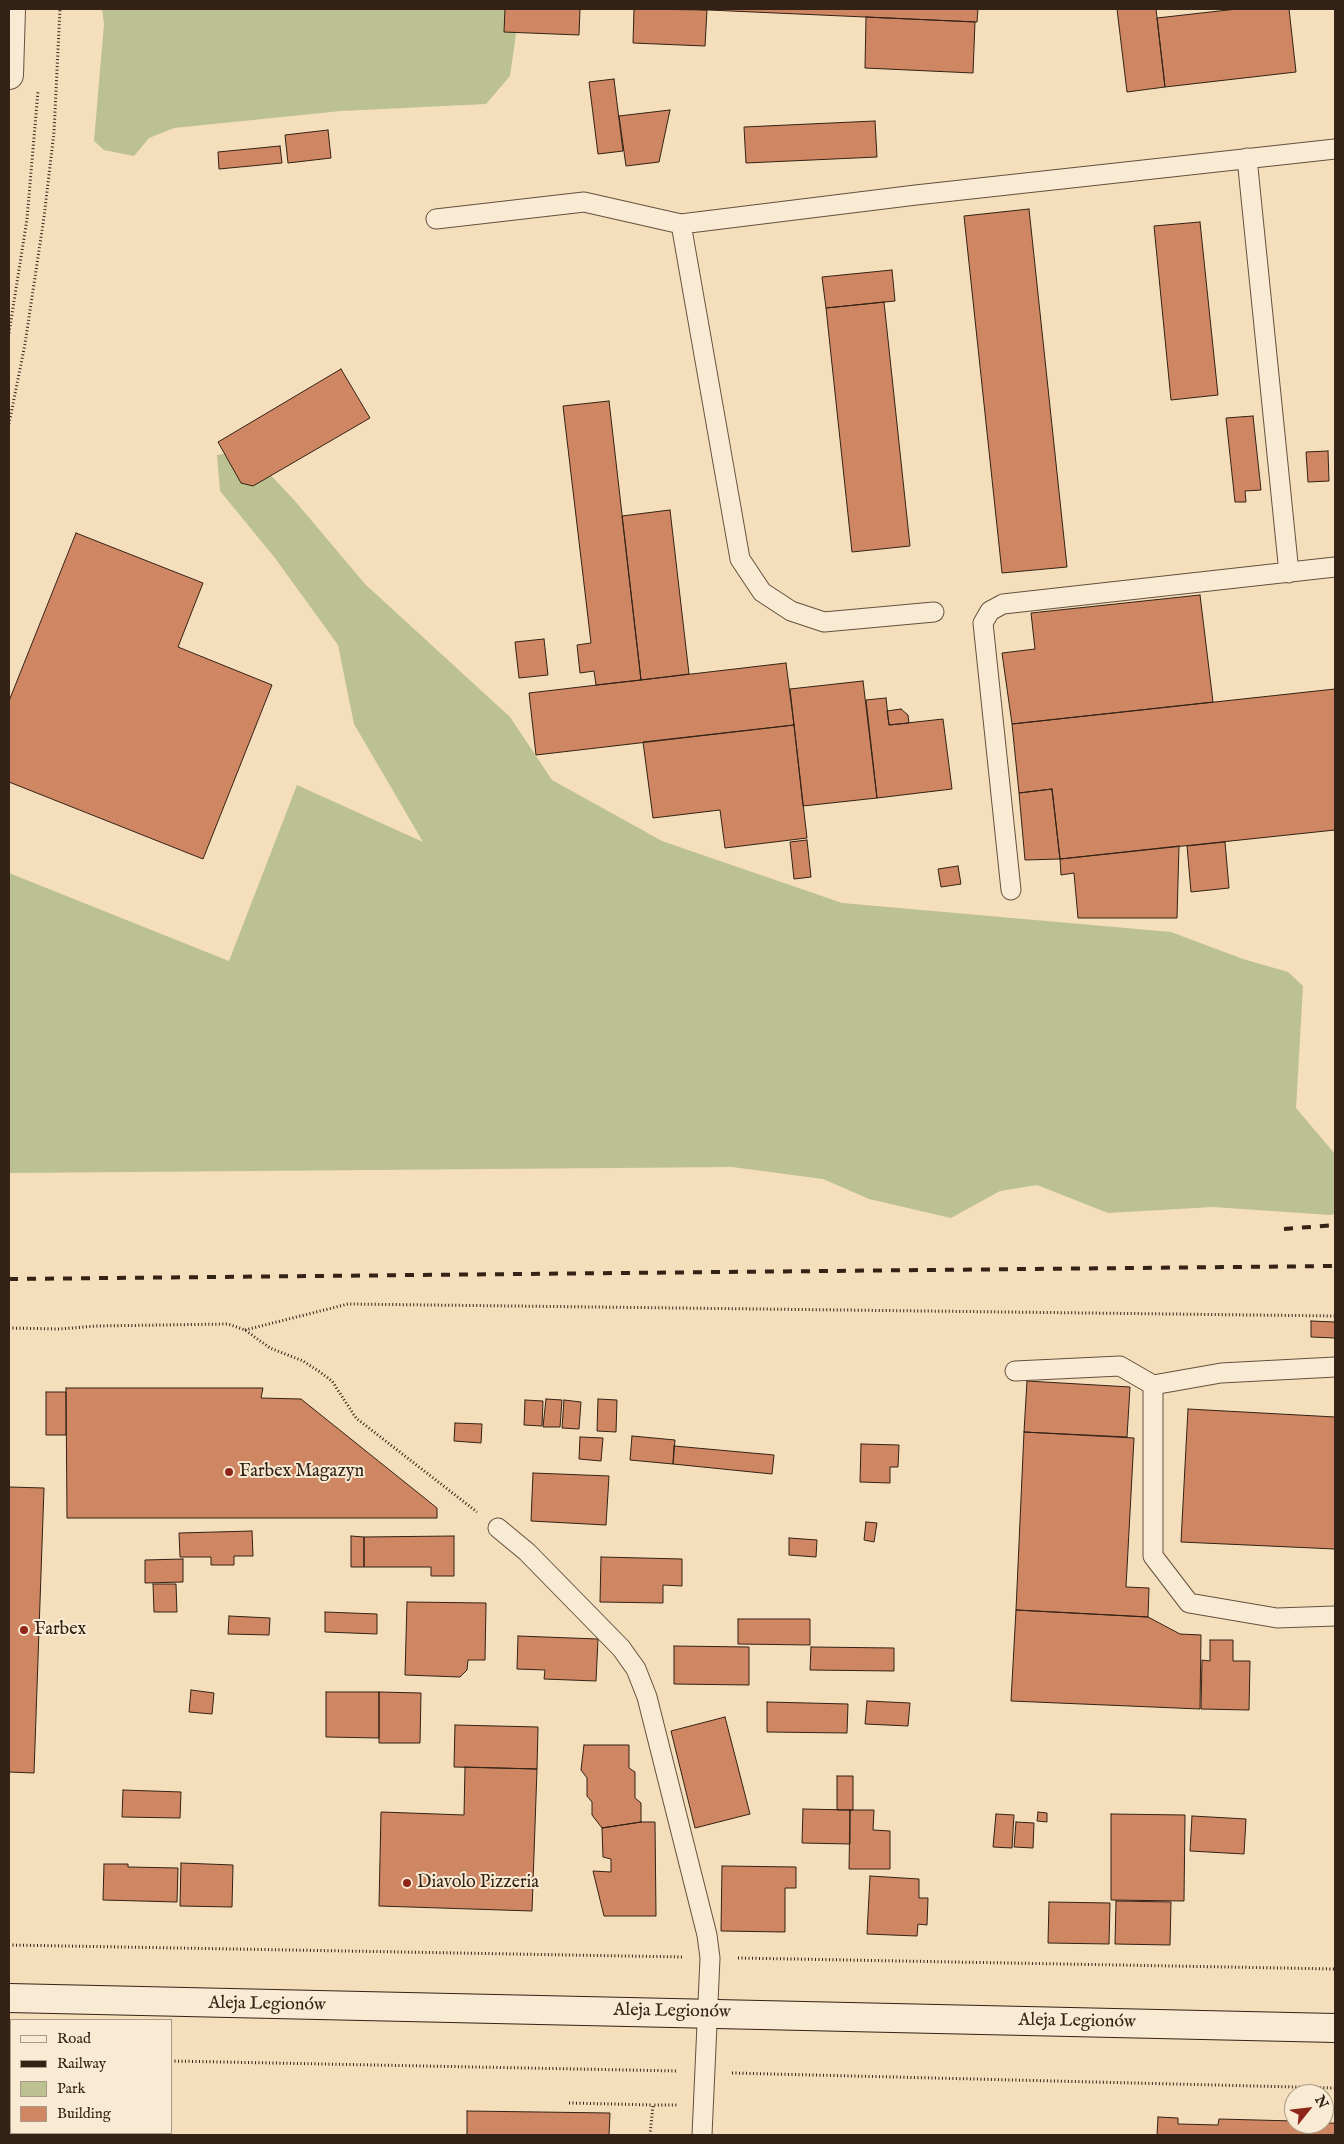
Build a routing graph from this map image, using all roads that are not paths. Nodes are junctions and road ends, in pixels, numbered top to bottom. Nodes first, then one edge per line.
1 (11, 9) edge
2 (9, 74) edge
3 (1335, 149) edge
4 (1247, 158) junction
5 (436, 219) dead end
6 (681, 224) junction
7 (1335, 567) edge
8 (1289, 573) junction
9 (934, 612) dead end
10 (1011, 890) dead end
11 (1335, 1367) edge
12 (1015, 1371) dead end
13 (1153, 1385) junction
14 (498, 1528) road end
15 (1335, 1616) edge
16 (9, 1998) edge
17 (708, 2012) junction
18 (1335, 2028) edge
19 (702, 2135) edge

1 - 2 main road
3 - 4 lane
4 - 6 lane
4 - 8 lane
5 - 6 lane
6 - 9 lane
7 - 8 lane
8 - 10 lane
11 - 13 lane
12 - 13 lane
13 - 15 lane
14 - 17 lane
16 - 17 main road, Aleja Legionów
17 - 18 main road, Aleja Legionów
17 - 19 lane

